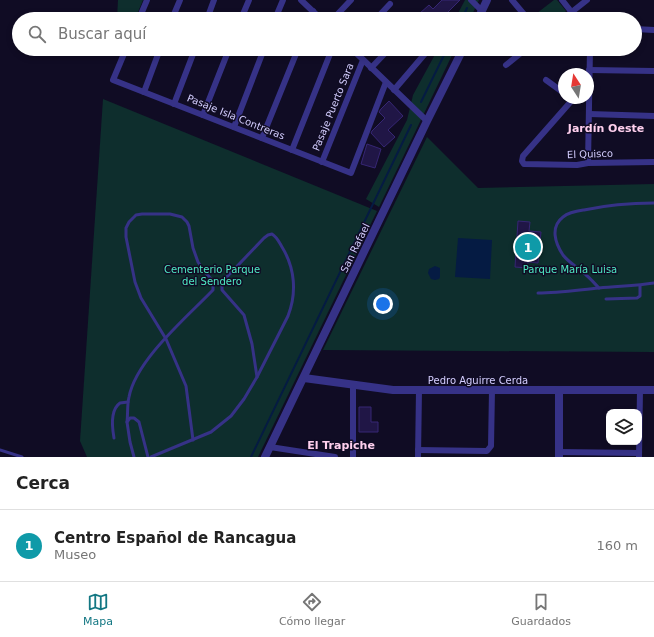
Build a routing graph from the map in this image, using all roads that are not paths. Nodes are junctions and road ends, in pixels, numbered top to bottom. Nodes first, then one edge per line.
1 (147, 0) edge
2 (180, 0) edge
3 (214, 0) edge
4 (249, 0) edge
5 (283, 0) edge
6 (351, 0) edge
7 (471, 0) edge
8 (487, 0) edge
9 (512, 0) edge
10 (562, 0) edge
11 (587, 0) edge
12 (305, 1) edge
13 (390, 4) dead end
14 (313, 11) edge
15 (482, 11) joint
16 (142, 12) edge
17 (175, 12) edge
18 (210, 12) edge
19 (244, 12) edge
20 (278, 12) edge
21 (340, 12) edge
22 (383, 12) edge
23 (522, 12) edge
24 (572, 12) joint
25 (642, 29) edge
26 (654, 30) edge
27 (123, 56) edge
28 (157, 56) edge
29 (192, 56) edge
30 (226, 56) edge
31 (261, 56) edge
32 (295, 56) edge
33 (329, 56) edge
34 (359, 56) edge
35 (382, 56) edge
36 (423, 56) edge
37 (460, 56) edge
38 (517, 56) edge
39 (590, 56) edge
40 (363, 60) junction
41 (506, 65) dead end
42 (371, 68) junction
43 (589, 68) edge
44 (594, 70) edge
45 (654, 71) edge
46 (546, 80) dead end
47 (386, 82) junction
48 (558, 89) edge
49 (394, 90) junction
50 (144, 92) junction
51 (174, 104) junction
52 (568, 104) edge
53 (589, 104) edge
54 (589, 114) junction
55 (203, 115) junction
56 (654, 116) edge
57 (427, 121) junction
58 (234, 127) junction
59 (262, 138) junction
60 (292, 150) junction
61 (322, 162) junction
62 (654, 162) edge
63 (588, 163) junction
64 (654, 203) edge
65 (213, 281) junction
66 (222, 282) junction
67 (654, 283) edge
68 (640, 286) junction
69 (599, 288) junction
70 (213, 290) junction
71 (222, 290) junction
72 (538, 293) dead end
73 (606, 299) dead end
74 (166, 339) junction
75 (257, 377) junction
76 (304, 378) junction
77 (353, 385) junction
78 (419, 390) junction
79 (492, 390) junction
80 (559, 390) junction
81 (640, 390) junction
82 (654, 390) edge
83 (128, 402) junction
84 (128, 422) junction
85 (114, 438) dead end
86 (192, 440) junction
87 (270, 447) junction
88 (0, 450) edge
89 (418, 450) junction
90 (559, 454) edge
91 (626, 455) edge
92 (639, 455) edge
93 (22, 457) edge
94 (134, 457) edge
95 (149, 457) edge
96 (265, 457) edge
97 (335, 457) edge
98 (353, 457) edge
99 (418, 457) edge

1 - 16 street
2 - 17 street
3 - 18 street
4 - 19 street
5 - 20 street
6 - 21 street
7 - 15 street
8 - 15 street
9 - 23 street
10 - 24 street
11 - 24 street
12 - 14 street
13 - 22 street
25 - 26 street
27 - 50 street, Pasaje Isla Contreras
28 - 50 street
29 - 51 street
30 - 55 street
31 - 58 street
32 - 59 street
33 - 60 street
34 - 40 street
35 - 42 street
36 - 49 street
37 - 57 street, San Rafael
38 - 41 street
39 - 43 street
40 - 42 street
40 - 61 street, Pasaje Puerto Sara
42 - 47 street
44 - 45 street
46 - 48 street
47 - 49 street
47 - 61 street, Pasaje Isla Contreras
49 - 57 street
50 - 51 street, Pasaje Isla Contreras
51 - 55 street, Pasaje Isla Contreras
52 - 63 street, El Quisco
53 - 54 street
54 - 56 street
54 - 63 street
55 - 58 street, Pasaje Isla Contreras
57 - 76 street, San Rafael
58 - 59 street, Pasaje Isla Contreras
59 - 60 street, Pasaje Isla Contreras
60 - 61 street, Pasaje Isla Contreras
62 - 63 street, El Quisco
64 - 69 lane
65 - 66 lane
65 - 70 lane
65 - 74 lane
66 - 71 lane
66 - 75 lane
67 - 68 lane
68 - 69 lane
68 - 73 lane
69 - 72 lane
70 - 71 lane
70 - 74 lane
71 - 75 lane
74 - 83 lane
74 - 86 lane
75 - 86 lane
76 - 77 street, Pedro Aguirre Cerda
76 - 87 street, San Rafael
77 - 78 street, Pedro Aguirre Cerda
77 - 98 street
78 - 79 street, Pedro Aguirre Cerda
78 - 89 street
79 - 80 street, Pedro Aguirre Cerda
79 - 89 street
80 - 81 street, Pedro Aguirre Cerda
80 - 90 street
81 - 82 street, Pedro Aguirre Cerda
81 - 92 street
83 - 84 lane
83 - 85 lane
84 - 94 lane
84 - 95 lane
86 - 95 lane
87 - 96 street, San Rafael
87 - 97 street
88 - 93 lane
89 - 99 street
90 - 91 street
91 - 92 street

